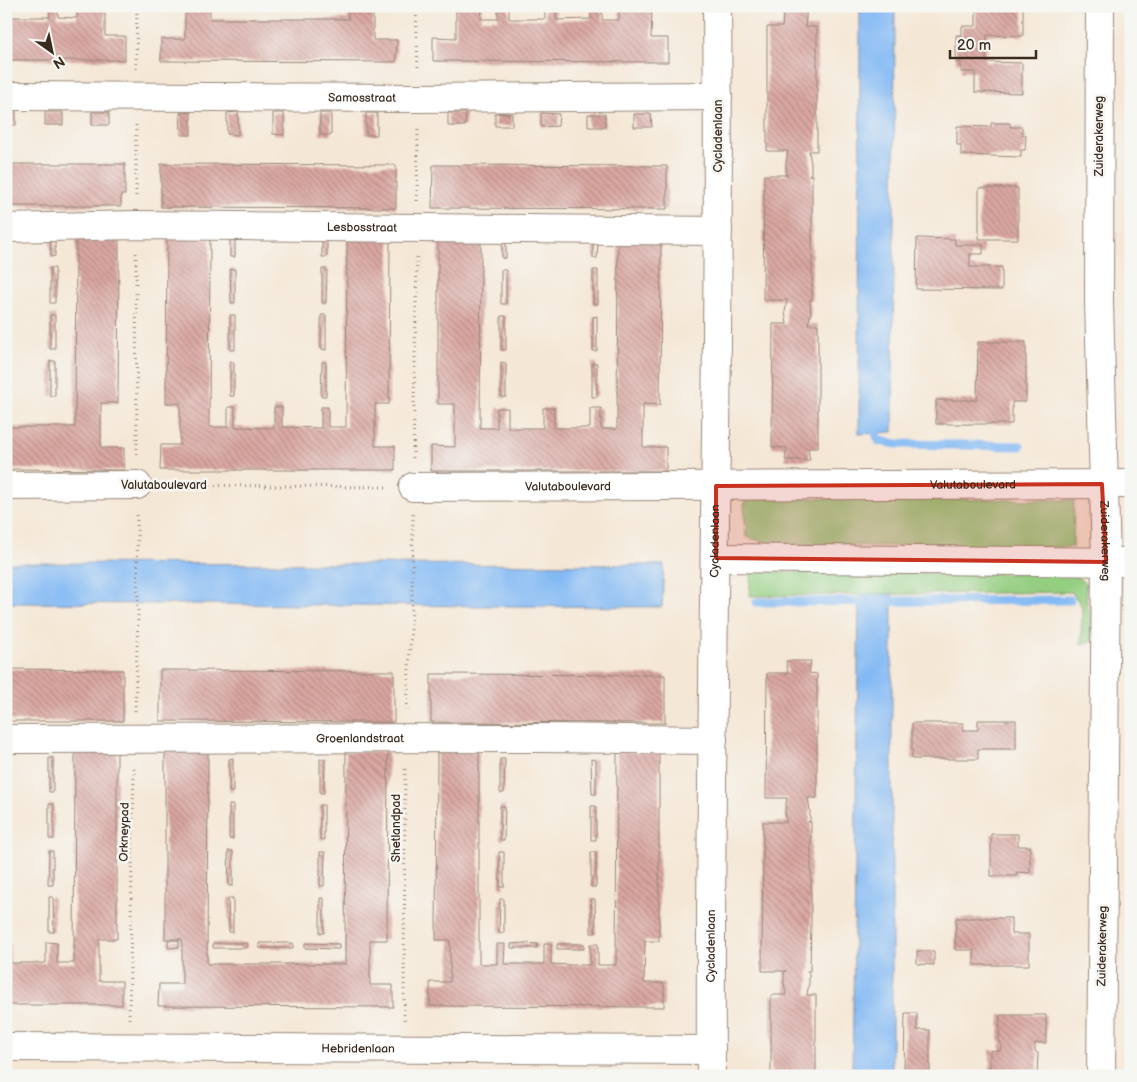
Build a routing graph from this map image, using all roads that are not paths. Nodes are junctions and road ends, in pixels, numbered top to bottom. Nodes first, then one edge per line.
1 (717, 6) edge
2 (1100, 6) edge
3 (6, 96) edge
4 (718, 96) junction
5 (6, 228) edge
6 (718, 231) junction
7 (1102, 484) junction
8 (1131, 484) edge
9 (137, 485) road end
10 (6, 486) edge
11 (716, 486) junction
12 (412, 487) road end
13 (1118, 562) edge
14 (715, 564) junction
15 (6, 738) edge
16 (713, 740) junction
17 (6, 1047) edge
18 (711, 1063) edge
19 (1101, 1076) edge

1 - 4 street, Cycladenlaan
2 - 7 street, Zuiderakerweg
3 - 4 street, Samosstraat
4 - 6 street, Cycladenlaan
5 - 6 street, Lesbosstraat
6 - 11 street, Cycladenlaan
7 - 8 street, Valutaboulevard
7 - 11 street, Valutaboulevard
7 - 13 street, Zuiderakerweg
9 - 10 street, Valutaboulevard
11 - 12 street, Valutaboulevard
11 - 14 street, Cycladenlaan
13 - 14 street
13 - 19 street, Zuiderakerweg
14 - 16 street, Cycladenlaan
15 - 16 street, Groenlandstraat
16 - 18 street, Cycladenlaan
17 - 18 street, Hebridenlaan

